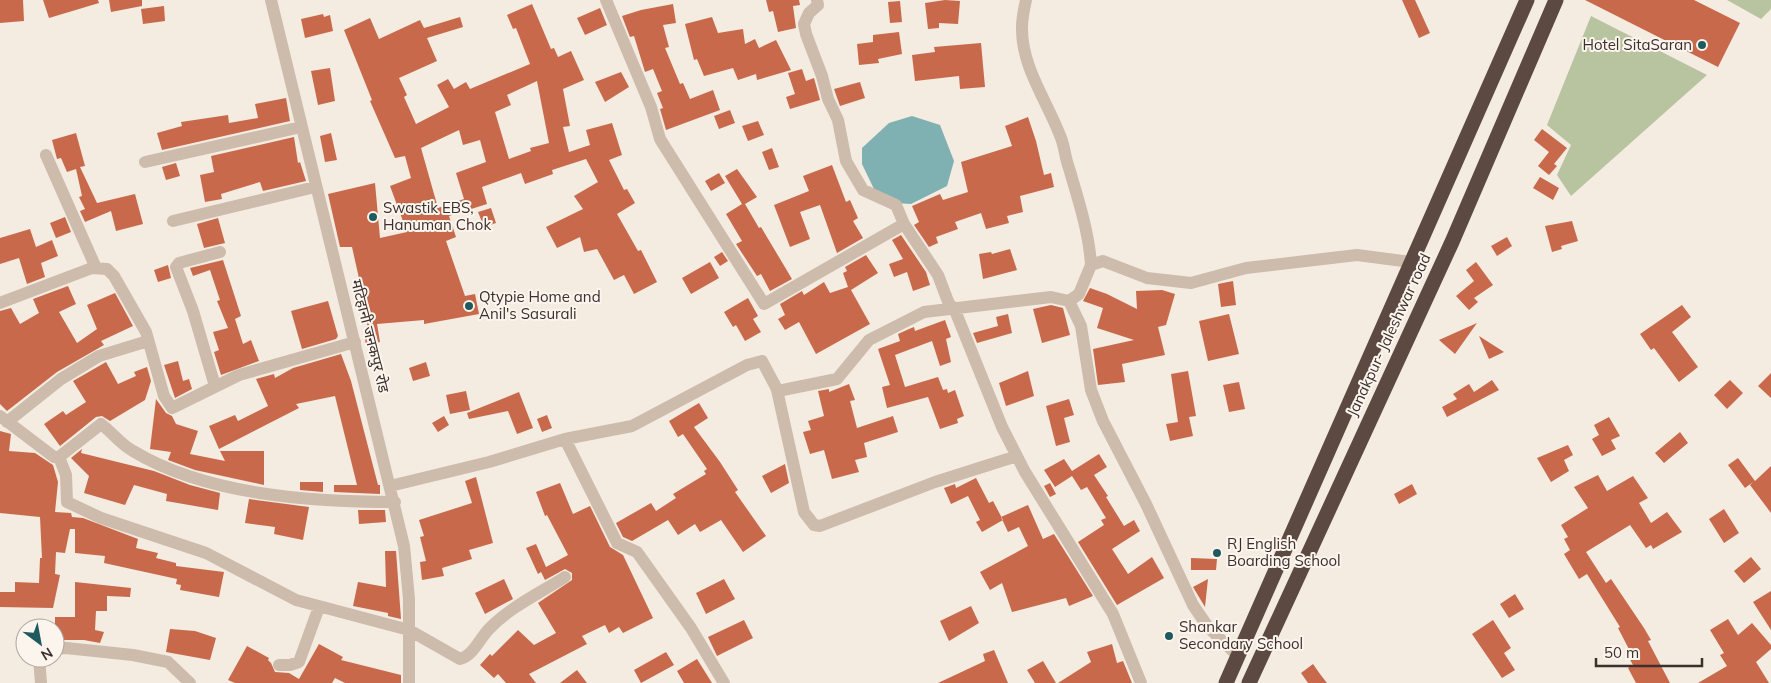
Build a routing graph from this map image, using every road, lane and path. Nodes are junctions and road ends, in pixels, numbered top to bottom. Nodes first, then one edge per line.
1 (271, 0) edge
2 (606, 0) edge
3 (817, 0) edge
4 (1026, 0) edge
5 (1527, 0) edge
6 (1556, 0) edge
7 (301, 127) junction
8 (46, 155) dead end
9 (145, 162) dead end
10 (316, 187) junction
11 (173, 221) dead end
12 (904, 224) junction
13 (220, 252) dead end
14 (1411, 262) junction
15 (1090, 265) junction
16 (96, 268) junction
17 (1069, 301) junction
18 (0, 303) edge
19 (954, 308) junction
20 (148, 341) junction
21 (355, 342) junction
22 (762, 361) junction
23 (215, 386) junction
24 (3, 419) edge
25 (565, 439) junction
26 (1018, 456) junction
27 (59, 457) junction
28 (390, 486) junction
29 (395, 502) junction
30 (565, 577) dead end
31 (319, 607) junction
32 (409, 630) junction
33 (65, 650) edge
34 (1238, 656) junction
35 (279, 664) dead end
36 (40, 668) edge
37 (187, 682) edge
38 (41, 683) edge
39 (409, 683) edge
40 (724, 683) edge
41 (1141, 683) edge
42 (1226, 683) edge
43 (1249, 683) edge

1 - 7 street, मटिहानी जनकपुर रोड
2 - 12 street
3 - 12 street
4 - 15 street
5 - 14 highway, Janakpur- Jaleshwar road
6 - 43 highway, Janakpur- Jaleshwar road
7 - 9 street
7 - 10 street, मटिहानी जनकपुर रोड
8 - 16 street
10 - 11 street
10 - 21 street, मटिहानी जनकपुर रोड
12 - 19 street
13 - 23 street
14 - 15 street
14 - 34 highway, Janakpur- Jaleshwar road
15 - 17 street
16 - 18 street
16 - 20 street
17 - 19 street
17 - 34 street
19 - 22 street
19 - 26 street
20 - 23 street
20 - 24 street
21 - 23 street
21 - 28 street, मटिहानी जनकपुर रोड
22 - 25 street
22 - 26 street
24 - 27 street
25 - 28 street
25 - 40 street
26 - 41 street
27 - 29 street
27 - 31 street
28 - 29 street, मटिहानी जनकपुर रोड
29 - 32 street, मटिहानी जनकपुर रोड
30 - 32 street
31 - 32 street
31 - 35 street
32 - 39 street, मटिहानी जनकपुर रोड
33 - 37 street
34 - 42 highway, Janakpur- Jaleshwar road
36 - 38 street

